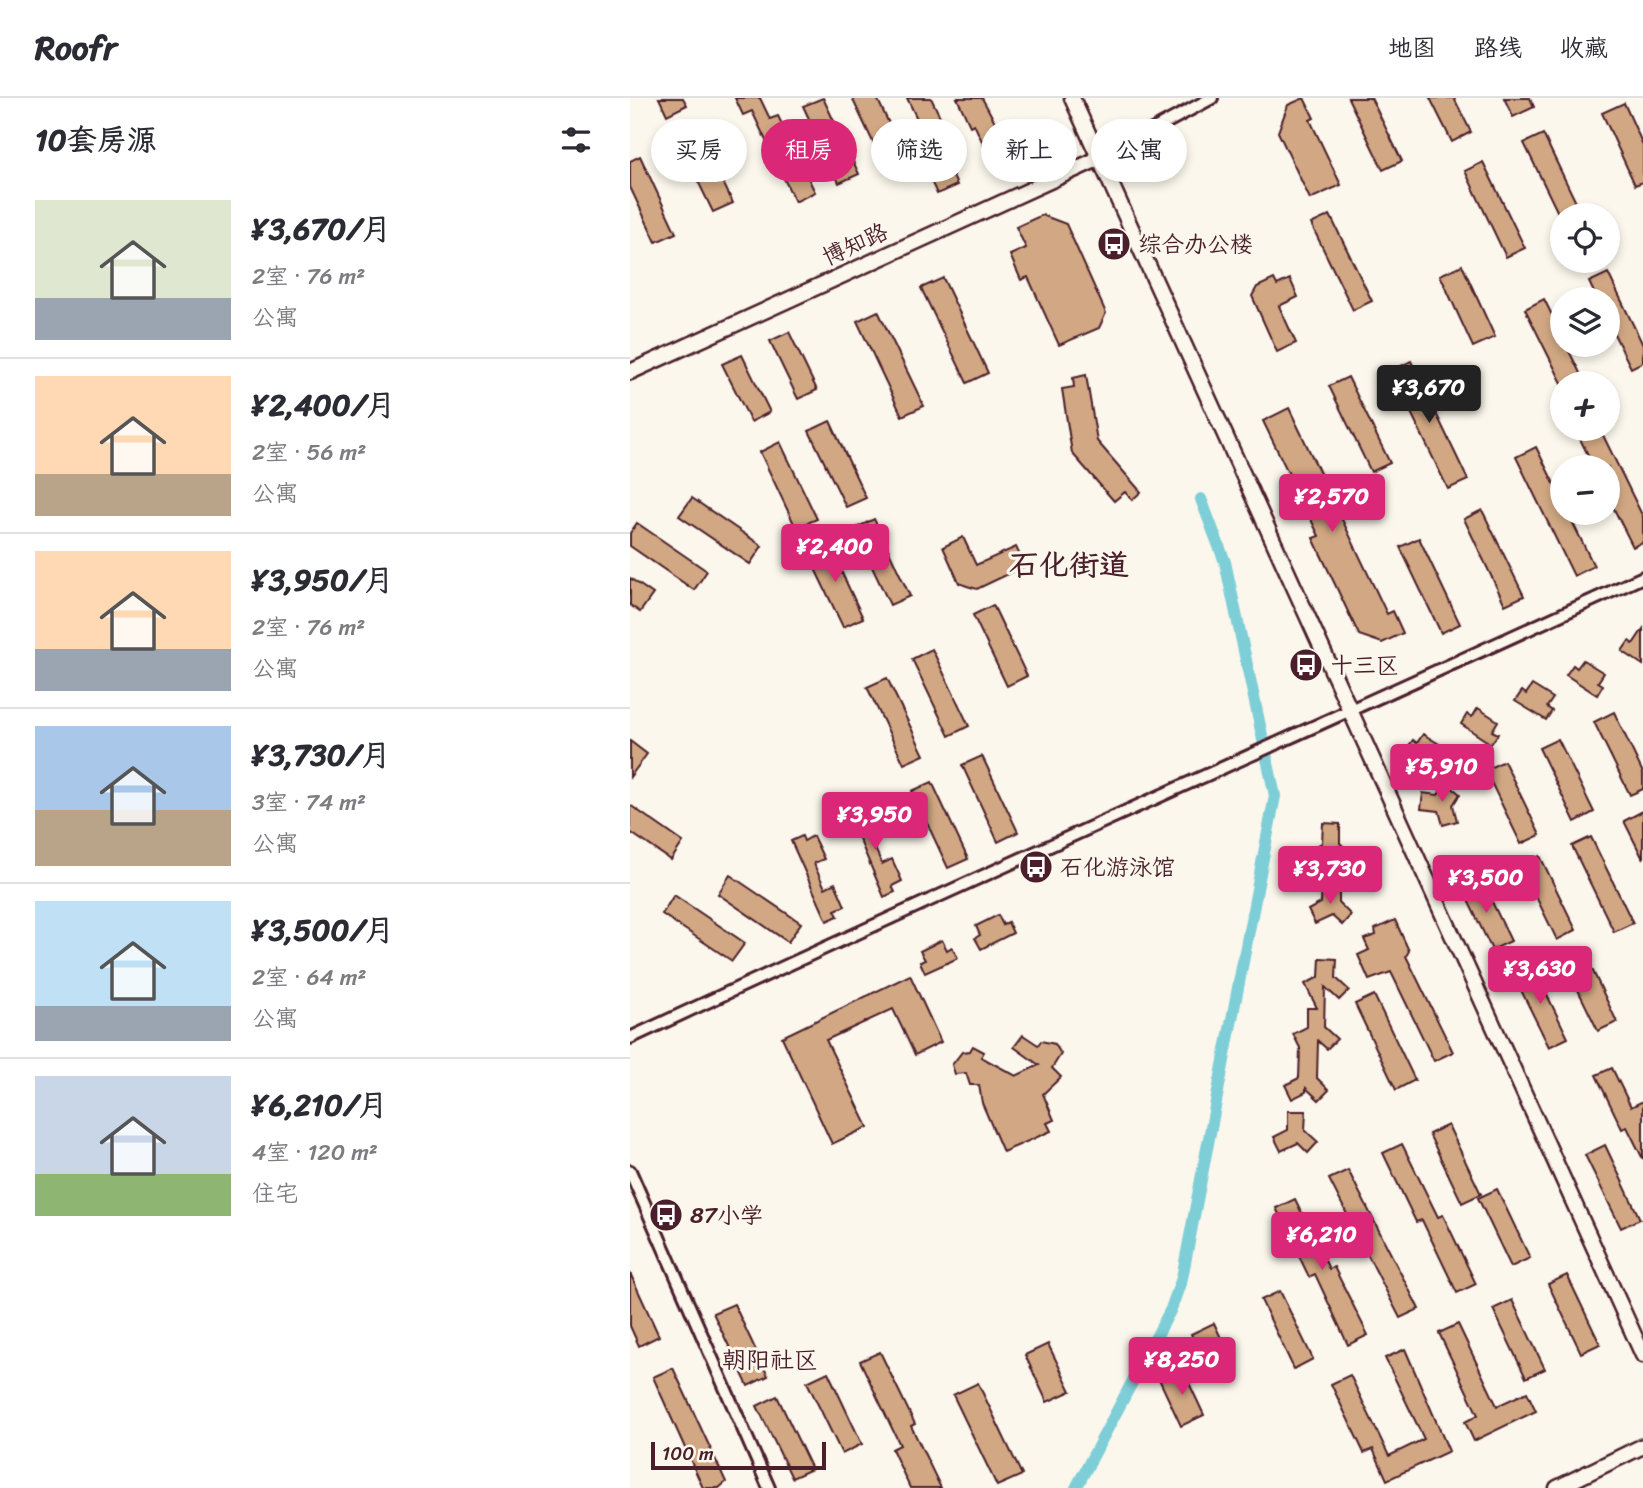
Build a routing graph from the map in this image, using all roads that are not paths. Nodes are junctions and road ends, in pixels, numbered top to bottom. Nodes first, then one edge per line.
1 (1072, 98) edge
2 (1212, 98) edge
3 (1173, 119) edge
4 (1091, 139) edge
5 (1091, 162) edge
6 (1111, 182) edge
7 (630, 372) edge
8 (1643, 577) edge
9 (1351, 711) junction
10 (630, 1038) edge
11 (630, 1171) edge
12 (1643, 1354) edge
13 (1643, 1446) edge
14 (769, 1488) edge
15 (1557, 1488) edge

1 - 4 street
2 - 3 street
5 - 7 street, 博知路
6 - 9 street
8 - 9 street
9 - 10 street
9 - 12 street
11 - 14 street
13 - 15 street

